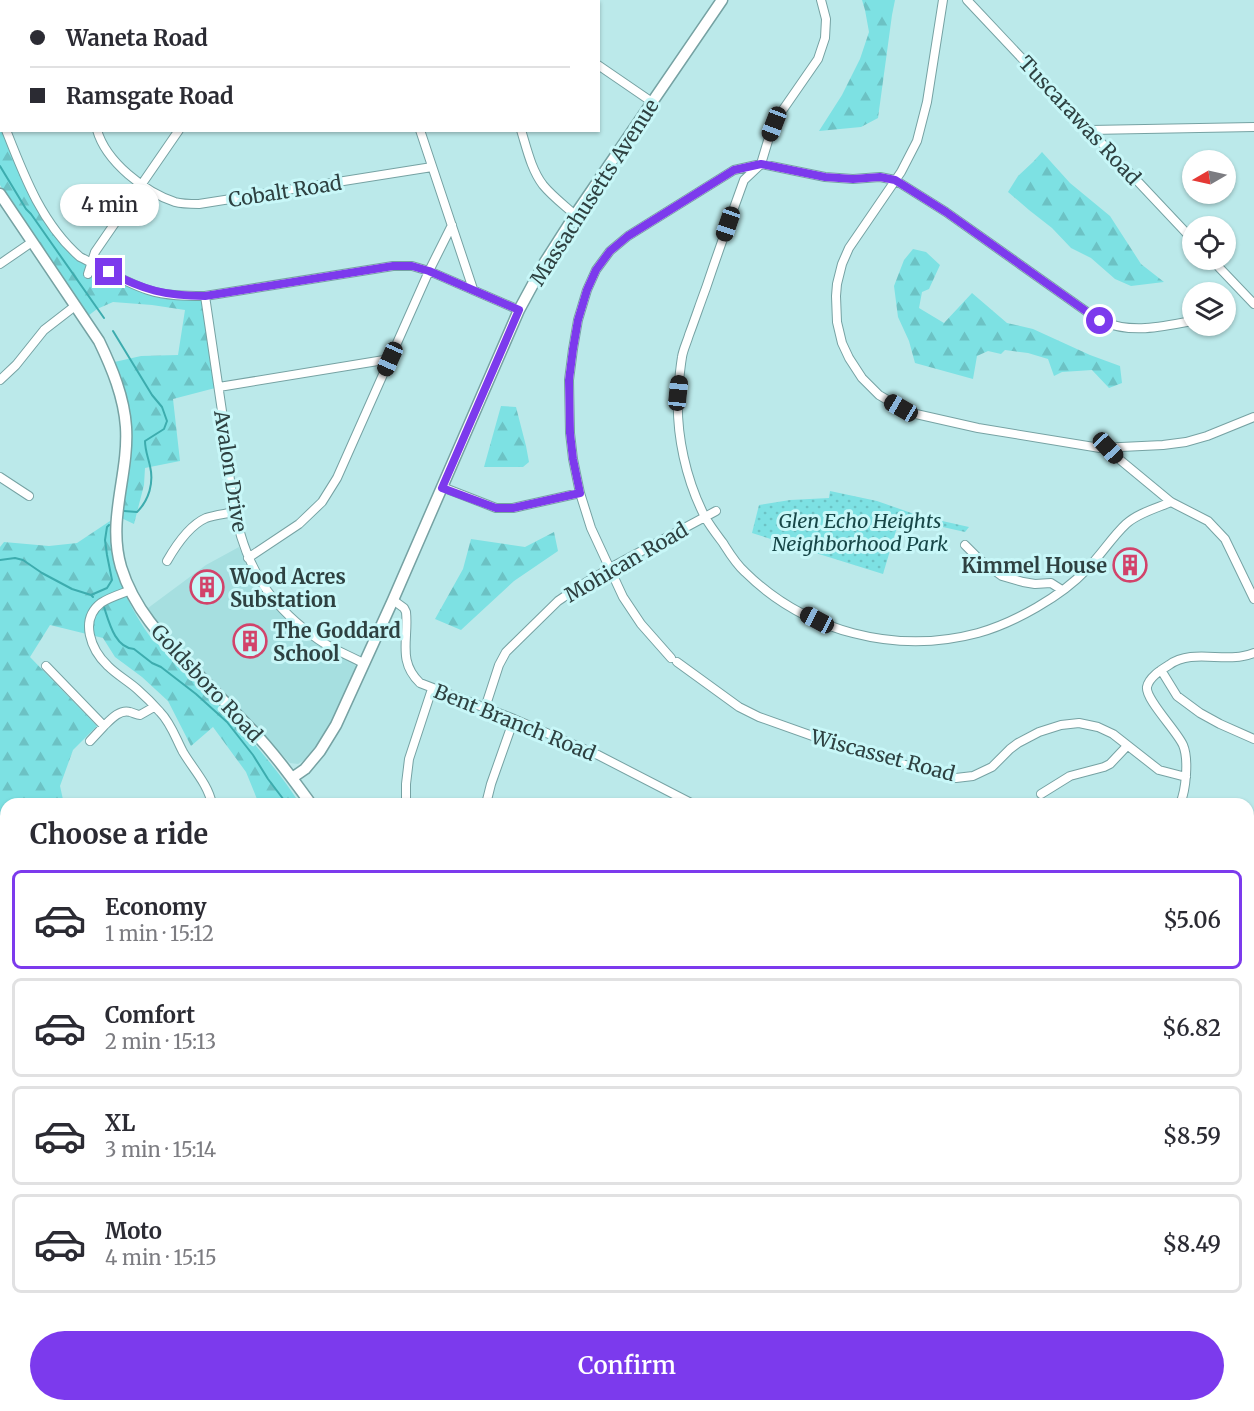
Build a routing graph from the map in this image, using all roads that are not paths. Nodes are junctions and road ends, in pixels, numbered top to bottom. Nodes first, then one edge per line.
1 (722, 0) edge
2 (821, 0) edge
3 (943, 0) edge
4 (967, 0) edge
5 (600, 66) edge
6 (652, 102) junction
7 (1254, 127) edge
8 (1090, 130) junction
9 (7, 132) edge
10 (98, 132) edge
11 (178, 132) edge
12 (421, 132) edge
13 (522, 132) edge
14 (761, 164) junction
15 (432, 167) junction
16 (895, 180) junction
17 (142, 184) junction
18 (0, 194) edge
19 (575, 214) junction
20 (452, 225) junction
21 (1182, 228) edge
22 (32, 242) junction
23 (92, 263) junction
24 (0, 264) edge
25 (1222, 270) edge
26 (429, 271) junction
27 (88, 274) dead end
28 (473, 289) junction
29 (205, 296) junction
30 (1254, 304) edge
31 (75, 306) junction
32 (519, 310) junction
33 (1182, 323) edge
34 (390, 359) junction
35 (0, 380) edge
36 (219, 387) junction
37 (1254, 417) edge
38 (1108, 448) junction
39 (0, 477) edge
40 (442, 488) junction
41 (580, 493) junction
42 (28, 496) dead end
43 (1171, 502) junction
44 (234, 512) junction
45 (716, 512) dead end
46 (705, 517) junction
47 (965, 545) dead end
48 (248, 558) junction
49 (167, 561) dead end
50 (610, 568) junction
51 (131, 590) junction
52 (1062, 590) junction
53 (1254, 599) edge
54 (393, 600) junction
55 (1254, 653) edge
56 (363, 663) junction
57 (46, 666) dead end
58 (1161, 670) junction
59 (432, 689) junction
60 (154, 707) junction
61 (485, 708) junction
62 (513, 719) junction
63 (104, 726) junction
64 (1254, 740) edge
65 (90, 741) dead end
66 (1127, 746) junction
67 (1186, 777) junction
68 (292, 778) junction
69 (1041, 794) dead end
70 (210, 798) edge
71 (306, 798) edge
72 (406, 798) edge
73 (487, 798) edge
74 (681, 798) edge
75 (1183, 798) edge

1 - 6 main road, Massachusetts Avenue
2 - 14 street
3 - 16 street
4 - 8 street, Tuscarawas Road
5 - 6 street
6 - 19 main road, Massachusetts Avenue
7 - 8 street
8 - 21 street, Tuscarawas Road
9 - 23 street
10 - 17 street, Cobalt Road
11 - 17 street
12 - 15 street
13 - 19 street
14 - 16 street, Wiscasset Road
14 - 41 street, Wiscasset Road
14 - 46 street
15 - 17 street, Cobalt Road
15 - 20 street
16 - 33 street
16 - 38 street
17 - 23 street
18 - 22 main road, Goldsboro Road
19 - 32 main road, Massachusetts Avenue
20 - 26 street
20 - 28 street
22 - 24 street
22 - 31 main road, Goldsboro Road
23 - 27 street
23 - 29 street
25 - 30 street
26 - 28 street
26 - 29 street
26 - 34 street
28 - 32 street
29 - 36 street, Avalon Drive
31 - 35 street
31 - 51 main road, Goldsboro Road
32 - 40 main road, Massachusetts Avenue
34 - 36 street
34 - 48 street
36 - 44 street, Avalon Drive
37 - 38 street
38 - 43 street
39 - 42 street
40 - 41 street
40 - 54 main road, Massachusetts Avenue
41 - 50 street, Wiscasset Road
43 - 52 street
43 - 53 street
44 - 48 street, Avalon Drive
44 - 49 street
45 - 46 street, Mohican Road
46 - 50 street, Mohican Road
46 - 52 street
47 - 52 street
48 - 56 street, Avalon Drive
50 - 61 street, Mohican Road
50 - 66 street, Wiscasset Road
51 - 60 street
51 - 68 main road, Goldsboro Road
54 - 56 main road, Massachusetts Avenue
54 - 59 street, Bent Branch Road
55 - 58 street
56 - 68 main road, Massachusetts Avenue
57 - 63 street
58 - 64 street
58 - 67 street
59 - 61 street, Bent Branch Road
59 - 72 street
60 - 63 street
60 - 70 street
61 - 62 street, Bent Branch Road
62 - 73 street
62 - 74 street, Bent Branch Road
63 - 65 street
66 - 67 street, Wiscasset Road
66 - 69 street
67 - 75 street
68 - 71 main road, Goldsboro Road

